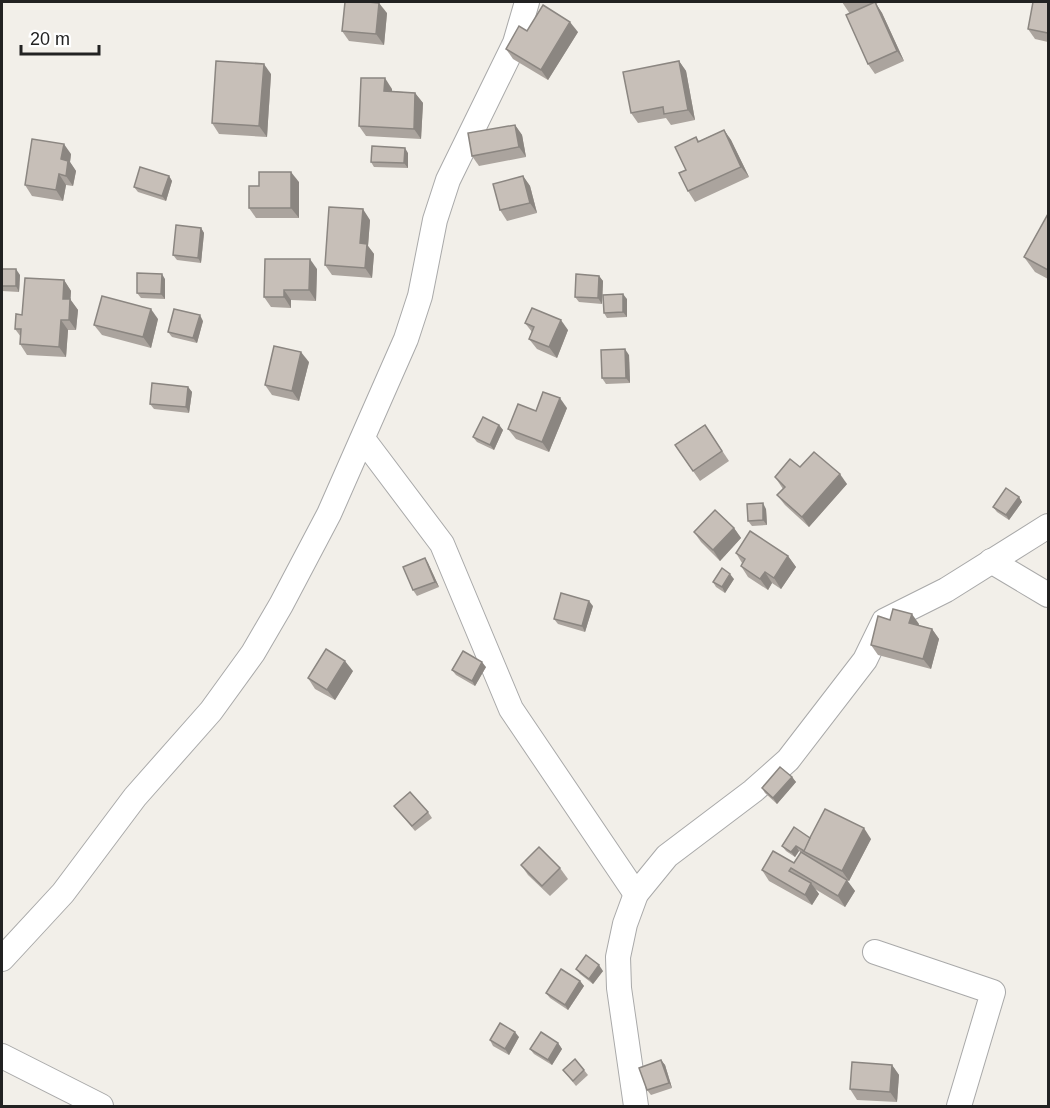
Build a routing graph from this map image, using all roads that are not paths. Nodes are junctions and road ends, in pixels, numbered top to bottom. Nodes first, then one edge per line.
1 (527, 2) edge
2 (363, 439) junction
3 (1048, 526) edge
4 (991, 561) junction
5 (1048, 596) edge
6 (636, 894) junction
7 (875, 952) dead end
8 (2, 959) edge
9 (2, 1056) edge
10 (101, 1107) edge
11 (636, 1107) edge
12 (959, 1107) edge

1 - 2 street
2 - 6 street
2 - 8 street
3 - 4 street
4 - 5 street
4 - 6 street
6 - 11 street
7 - 12 street
9 - 10 street

